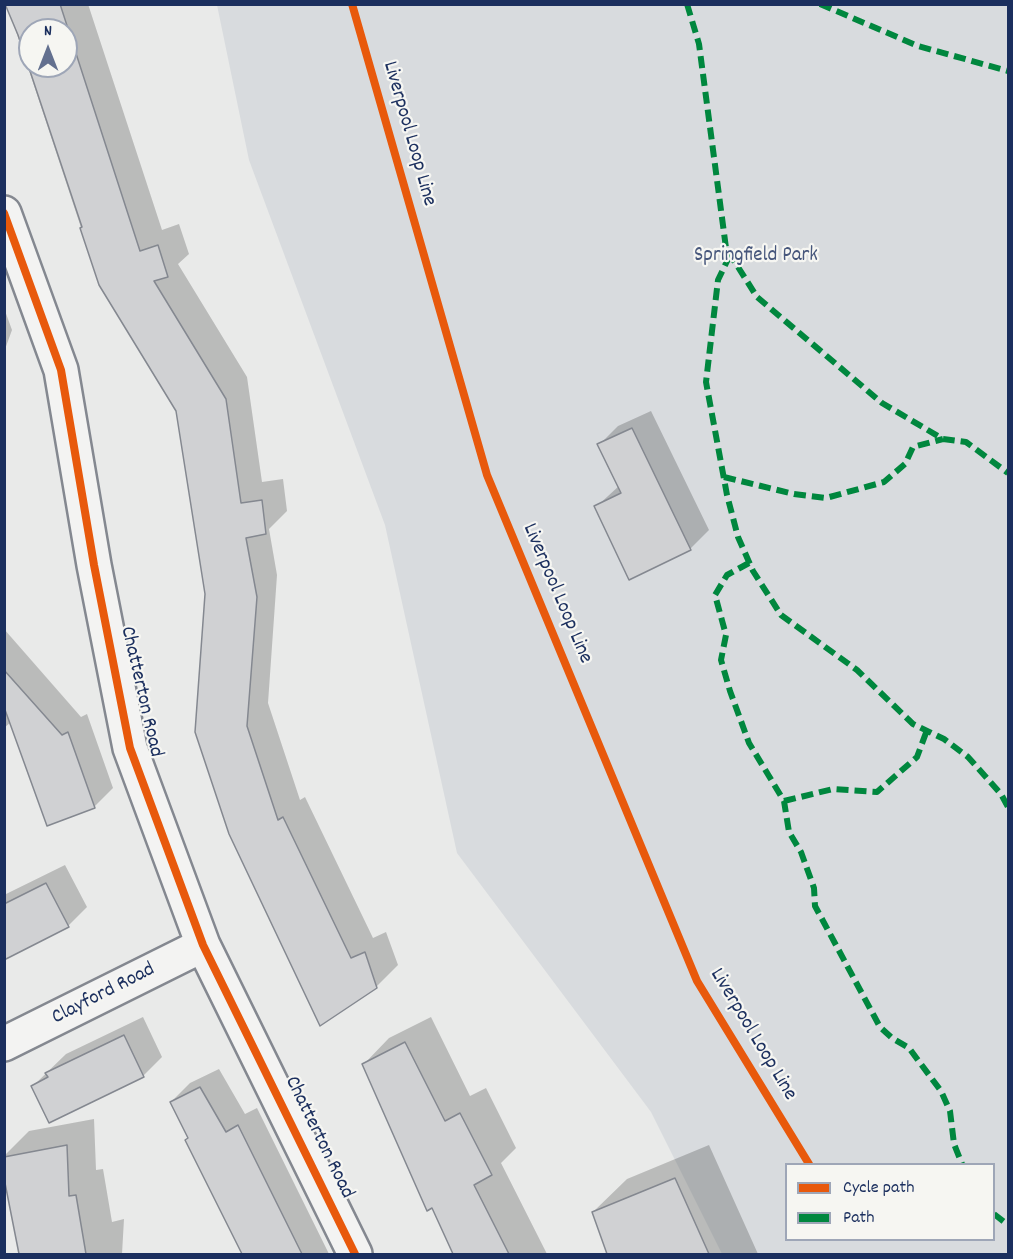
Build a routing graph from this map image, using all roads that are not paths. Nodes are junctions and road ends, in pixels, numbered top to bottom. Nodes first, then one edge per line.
1 (4, 213) edge
2 (203, 945) junction
3 (4, 1044) edge
4 (355, 1254) edge

1 - 2 street, Chatterton Road
2 - 3 street, Clayford Road
2 - 4 street, Chatterton Road

